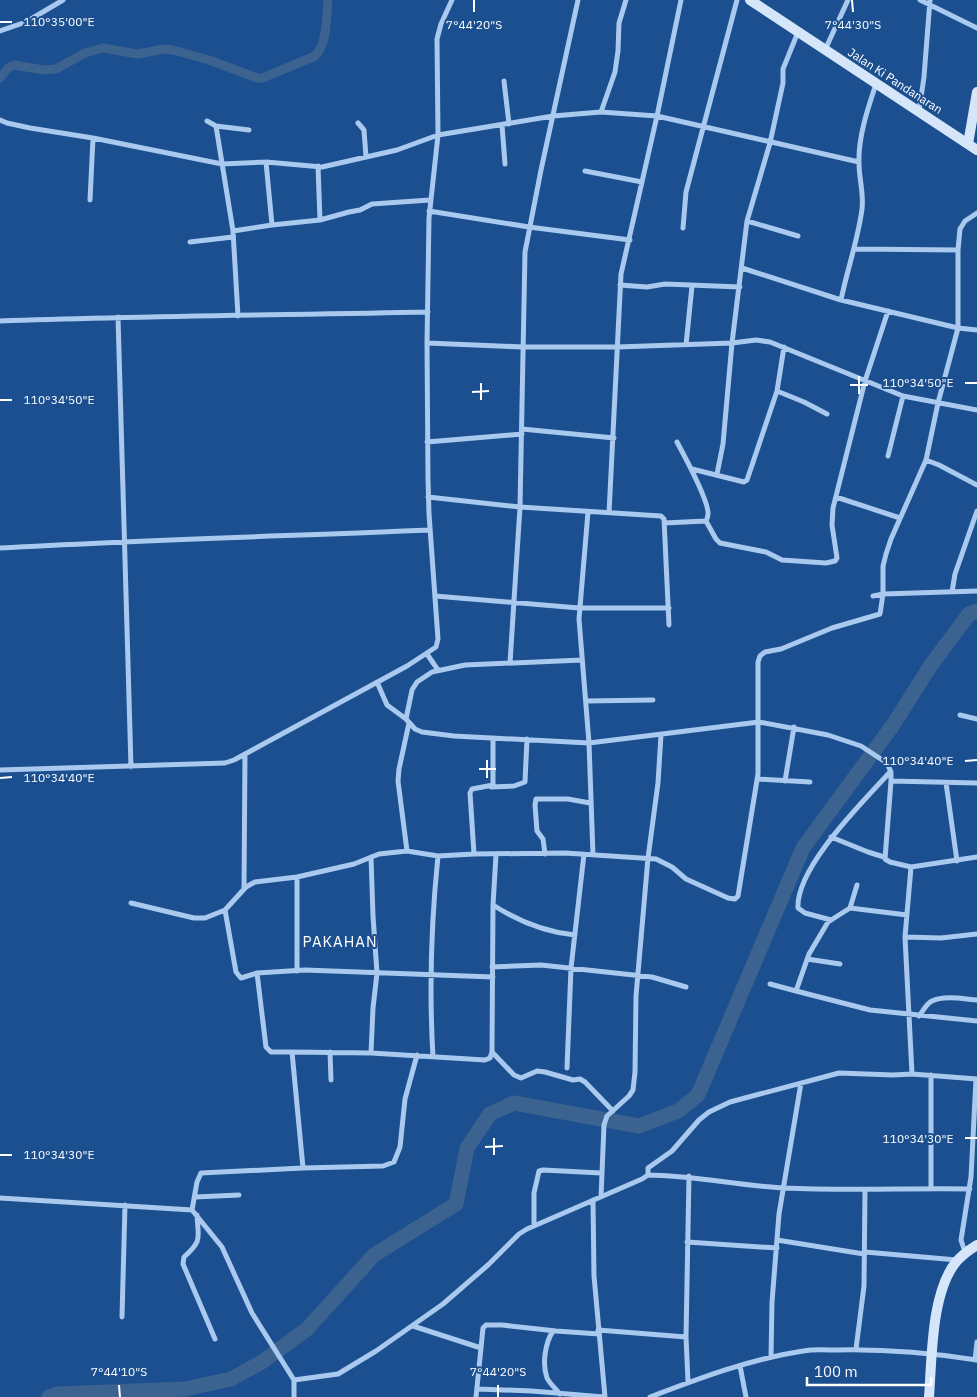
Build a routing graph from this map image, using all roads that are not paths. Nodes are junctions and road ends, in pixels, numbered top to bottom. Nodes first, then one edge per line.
1 (63, 0) edge
2 (452, 0) edge
3 (578, 0) edge
4 (626, 0) edge
5 (681, 0) edge
6 (737, 0) edge
7 (750, 0) edge
8 (848, 0) edge
9 (920, 0) edge
10 (929, 3) edge
11 (977, 28) edge
12 (0, 31) edge
13 (798, 32) junction
14 (825, 50) junction
15 (504, 81) dead end
16 (876, 84) junction
17 (977, 92) edge
18 (601, 112) junction
19 (918, 112) junction
20 (553, 116) junction
21 (657, 116) junction
22 (0, 120) edge
23 (207, 121) dead end
24 (358, 123) dead end
25 (509, 124) junction
26 (502, 125) junction
27 (216, 126) junction
28 (703, 127) junction
29 (249, 130) dead end
30 (438, 135) junction
31 (93, 138) junction
32 (770, 143) junction
33 (968, 144) junction
34 (977, 150) edge
35 (366, 157) junction
36 (266, 162) junction
37 (859, 162) junction
38 (222, 164) junction
39 (505, 164) dead end
40 (318, 166) junction
41 (585, 171) dead end
42 (642, 182) junction
43 (90, 200) dead end
44 (430, 200) junction
45 (429, 211) junction
46 (977, 213) edge
47 (320, 220) junction
48 (747, 221) junction
49 (272, 225) junction
50 (529, 227) junction
51 (683, 228) dead end
52 (233, 234) junction
53 (798, 236) dead end
54 (630, 240) junction
55 (190, 242) dead end
56 (854, 249) junction
57 (958, 250) junction
58 (742, 268) junction
59 (620, 286) junction
60 (692, 286) junction
61 (740, 287) junction
62 (841, 300) junction
63 (888, 311) junction
64 (428, 312) junction
65 (238, 316) junction
66 (118, 317) junction
67 (0, 321) edge
68 (958, 328) junction
69 (977, 330) edge
70 (427, 343) junction
71 (732, 343) junction
72 (686, 345) junction
73 (523, 347) junction
74 (617, 347) junction
75 (784, 347) junction
76 (865, 380) junction
77 (777, 391) junction
78 (903, 396) junction
79 (938, 403) junction
80 (977, 410) edge
81 (827, 414) dead end
82 (522, 431) junction
83 (614, 438) junction
84 (427, 442) junction
85 (678, 442) dead end
86 (888, 456) dead end
87 (926, 460) junction
88 (692, 470) junction
89 (717, 474) junction
90 (977, 485) edge
91 (428, 496) junction
92 (836, 497) junction
93 (520, 507) junction
94 (977, 511) edge
95 (588, 512) junction
96 (610, 513) junction
97 (900, 518) junction
98 (706, 521) junction
99 (664, 523) junction
100 (430, 530) junction
101 (124, 541) junction
102 (0, 548) edge
103 (977, 591) edge
104 (952, 592) junction
105 (435, 596) junction
106 (873, 596) dead end
107 (883, 596) junction
108 (513, 604) junction
109 (579, 608) junction
110 (669, 608) junction
111 (669, 625) dead end
112 (427, 654) junction
113 (582, 660) junction
114 (510, 662) junction
115 (438, 670) junction
116 (377, 682) junction
117 (653, 700) dead end
118 (586, 701) junction
119 (960, 715) dead end
120 (977, 719) edge
121 (408, 721) junction
122 (759, 722) junction
123 (794, 727) junction
124 (661, 735) junction
125 (493, 738) junction
126 (527, 739) junction
127 (589, 743) junction
128 (245, 754) junction
129 (131, 767) junction
130 (0, 770) edge
131 (891, 772) junction
132 (757, 779) junction
133 (785, 781) junction
134 (891, 781) junction
135 (810, 782) dead end
136 (946, 783) junction
137 (977, 783) edge
138 (491, 787) junction
139 (590, 803) junction
140 (831, 837) junction
141 (407, 851) junction
142 (474, 854) junction
143 (545, 854) junction
144 (584, 854) junction
145 (593, 854) junction
146 (496, 855) junction
147 (438, 856) junction
148 (884, 856) junction
149 (371, 857) junction
150 (977, 857) edge
151 (648, 858) junction
152 (957, 861) junction
153 (911, 867) junction
154 (297, 877) junction
155 (857, 885) dead end
156 (244, 889) junction
157 (131, 903) dead end
158 (493, 906) junction
159 (850, 908) junction
160 (225, 910) junction
161 (907, 915) junction
162 (831, 920) junction
163 (977, 934) edge
164 (575, 935) junction
165 (906, 937) junction
166 (807, 959) junction
167 (840, 964) dead end
168 (492, 967) junction
169 (571, 968) junction
170 (297, 971) junction
171 (257, 973) junction
172 (377, 973) junction
173 (431, 974) junction
174 (638, 976) junction
175 (493, 977) junction
176 (770, 984) dead end
177 (686, 986) dead end
178 (796, 991) junction
179 (977, 1000) edge
180 (910, 1014) junction
181 (919, 1016) junction
182 (977, 1021) edge
183 (292, 1052) junction
184 (330, 1052) junction
185 (492, 1052) junction
186 (371, 1053) junction
187 (417, 1055) junction
188 (433, 1057) junction
189 (566, 1068) dead end
190 (912, 1074) junction
191 (931, 1079) junction
192 (331, 1080) dead end
193 (976, 1080) edge
194 (800, 1088) junction
195 (976, 1089) edge
196 (613, 1111) junction
197 (974, 1156) edge
198 (303, 1168) junction
199 (601, 1173) junction
200 (647, 1173) junction
201 (689, 1176) junction
202 (782, 1188) junction
203 (931, 1188) junction
204 (970, 1189) junction
205 (865, 1190) junction
206 (601, 1194) junction
207 (239, 1195) dead end
208 (195, 1197) junction
209 (0, 1198) edge
210 (593, 1200) junction
211 (125, 1205) junction
212 (194, 1212) junction
213 (534, 1226) junction
214 (777, 1240) junction
215 (687, 1242) junction
216 (977, 1246) edge
217 (776, 1248) junction
218 (965, 1252) junction
219 (865, 1253) junction
220 (957, 1260) junction
221 (122, 1317) dead end
222 (413, 1326) junction
223 (553, 1331) junction
224 (599, 1332) junction
225 (686, 1337) junction
226 (215, 1339) dead end
227 (977, 1342) edge
228 (481, 1348) junction
229 (856, 1350) junction
230 (933, 1354) junction
231 (772, 1356) junction
232 (976, 1360) edge
233 (740, 1366) junction
234 (294, 1380) junction
235 (688, 1382) junction
236 (478, 1389) junction
237 (560, 1394) junction
238 (294, 1397) edge
239 (476, 1397) edge
240 (604, 1397) edge
241 (650, 1397) edge
242 (746, 1397) edge
243 (930, 1397) edge

1 - 12 street
2 - 30 street
3 - 20 street
4 - 18 street
5 - 21 street
6 - 28 street
7 - 13 main road, Jalan Ki Pandanaran
8 - 14 street
9 - 10 street
10 - 11 street
10 - 19 street
13 - 14 main road, Jalan Ki Pandanaran
13 - 32 street
14 - 16 main road, Jalan Ki Pandanaran
15 - 25 street
16 - 19 main road, Jalan Ki Pandanaran
16 - 37 street
17 - 33 main road
18 - 20 street
18 - 21 street
19 - 33 main road, Jalan Ki Pandanaran
20 - 25 street
20 - 50 street
21 - 28 street
21 - 42 street
22 - 31 street
23 - 27 street
24 - 35 street
25 - 26 street
26 - 30 street
26 - 39 street
27 - 29 street
27 - 38 street
28 - 32 street
28 - 51 street
30 - 35 street
30 - 44 street
31 - 38 street
31 - 43 street
32 - 37 street
32 - 48 street
33 - 34 main road, Jalan Ki Pandanaran
35 - 40 street
36 - 38 street
36 - 40 street
36 - 49 street
37 - 56 street
38 - 52 street
40 - 47 street
41 - 42 street
42 - 54 street
44 - 45 street
44 - 47 street
45 - 50 street
45 - 64 street
46 - 57 street
47 - 49 street
48 - 53 street
48 - 58 street
49 - 52 street
50 - 54 street
50 - 73 street
52 - 55 street
52 - 65 street
54 - 59 street
56 - 57 street
56 - 62 street
57 - 68 street
58 - 61 street
58 - 62 street
59 - 60 street
59 - 74 street
60 - 61 street
60 - 72 street
61 - 71 street
62 - 63 street
63 - 68 street
63 - 76 street
64 - 65 street
64 - 70 street
65 - 66 street
66 - 67 street
66 - 101 street
68 - 69 street
68 - 79 street
70 - 73 street
70 - 84 street
71 - 72 street
71 - 75 street
71 - 89 street
72 - 74 street
73 - 74 street
73 - 82 street
74 - 83 street
75 - 76 street
75 - 77 street
76 - 78 street
76 - 92 street
77 - 81 street
77 - 89 street
78 - 79 street
78 - 86 street
79 - 80 street
79 - 87 street
82 - 83 street
82 - 84 street
82 - 93 street
83 - 96 street
84 - 91 street
85 - 88 street
87 - 90 street
87 - 97 street
88 - 89 street
88 - 98 street
91 - 93 street
91 - 100 street
92 - 97 street
92 - 98 street
93 - 95 street
93 - 108 street
94 - 104 street
95 - 96 street
95 - 109 street
96 - 99 street
97 - 107 street
98 - 99 street
99 - 110 street
100 - 101 street
100 - 105 street
101 - 102 street
101 - 129 street
103 - 104 street
104 - 107 street
105 - 108 street
105 - 112 street
106 - 107 street
107 - 122 street
108 - 109 street
108 - 114 street
109 - 110 street
109 - 113 street
110 - 111 street
112 - 115 street
112 - 116 street
113 - 114 street
113 - 118 street
114 - 115 street
115 - 121 street
116 - 121 street
116 - 128 street
117 - 118 street
118 - 127 street
119 - 120 street
121 - 125 street
121 - 141 street
122 - 123 street
122 - 124 street
122 - 132 street
123 - 131 street
123 - 133 street
124 - 127 street
124 - 151 street
125 - 126 street
125 - 138 street
126 - 127 street
126 - 138 street
127 - 139 street
128 - 129 street
128 - 156 street
129 - 130 street
131 - 134 street
131 - 140 street
132 - 133 street
132 - 151 street
133 - 135 street
134 - 136 street
134 - 148 street
136 - 137 street
136 - 152 street
138 - 142 street
139 - 143 street
139 - 145 street
140 - 148 street
140 - 162 street
141 - 147 street
141 - 149 street
142 - 146 street
142 - 147 street
143 - 144 street
143 - 146 street
144 - 145 street
144 - 164 street
145 - 151 street
146 - 158 street
147 - 173 street
148 - 153 street
149 - 154 street
149 - 172 street
150 - 152 street
151 - 174 street
152 - 153 street
153 - 161 street
154 - 156 street
154 - 170 street
155 - 159 street
156 - 160 street
157 - 160 street
158 - 164 street
158 - 168 street
159 - 161 street
159 - 162 street
160 - 171 street
161 - 165 street
162 - 166 street
163 - 165 street
164 - 169 street
165 - 180 street
166 - 167 street
166 - 178 street
168 - 169 street
168 - 175 street
169 - 174 street
169 - 189 street
170 - 171 street
170 - 172 street
171 - 183 street
172 - 173 street
172 - 186 street
173 - 175 street
173 - 188 street
174 - 177 street
174 - 196 street
175 - 185 street
176 - 178 street
178 - 180 street
179 - 181 street
180 - 181 street
180 - 190 street
181 - 182 street
183 - 184 street
183 - 198 street
184 - 186 street
184 - 192 street
185 - 188 street
185 - 196 street
186 - 187 street
187 - 188 street
187 - 198 street
190 - 191 street
190 - 194 street
191 - 193 street
191 - 203 street
193 - 195 street
194 - 200 street
194 - 202 street
195 - 197 street
196 - 199 street
197 - 204 street
198 - 208 street
199 - 206 street
199 - 213 street
200 - 201 street
200 - 206 street
201 - 202 street
201 - 215 street
202 - 205 street
202 - 214 street
203 - 204 street
203 - 205 street
204 - 218 street
205 - 219 street
206 - 210 street
207 - 208 street
208 - 212 street
209 - 211 street
210 - 213 street
210 - 224 street
211 - 212 street
211 - 221 street
212 - 226 street
212 - 234 street
213 - 222 street
214 - 217 street
214 - 219 street
215 - 217 street
215 - 225 street
216 - 218 main road
217 - 231 street
218 - 220 main road
219 - 220 street
219 - 229 street
220 - 230 main road
222 - 228 street
222 - 234 street
223 - 224 street
223 - 228 street
223 - 237 street
224 - 225 street
224 - 240 street
225 - 235 street
227 - 232 street
228 - 236 street
229 - 230 street
229 - 231 street
230 - 232 street
230 - 243 main road
231 - 233 street
233 - 235 street
233 - 242 street
234 - 238 street
235 - 241 street
236 - 237 street
236 - 239 street
237 - 240 street

